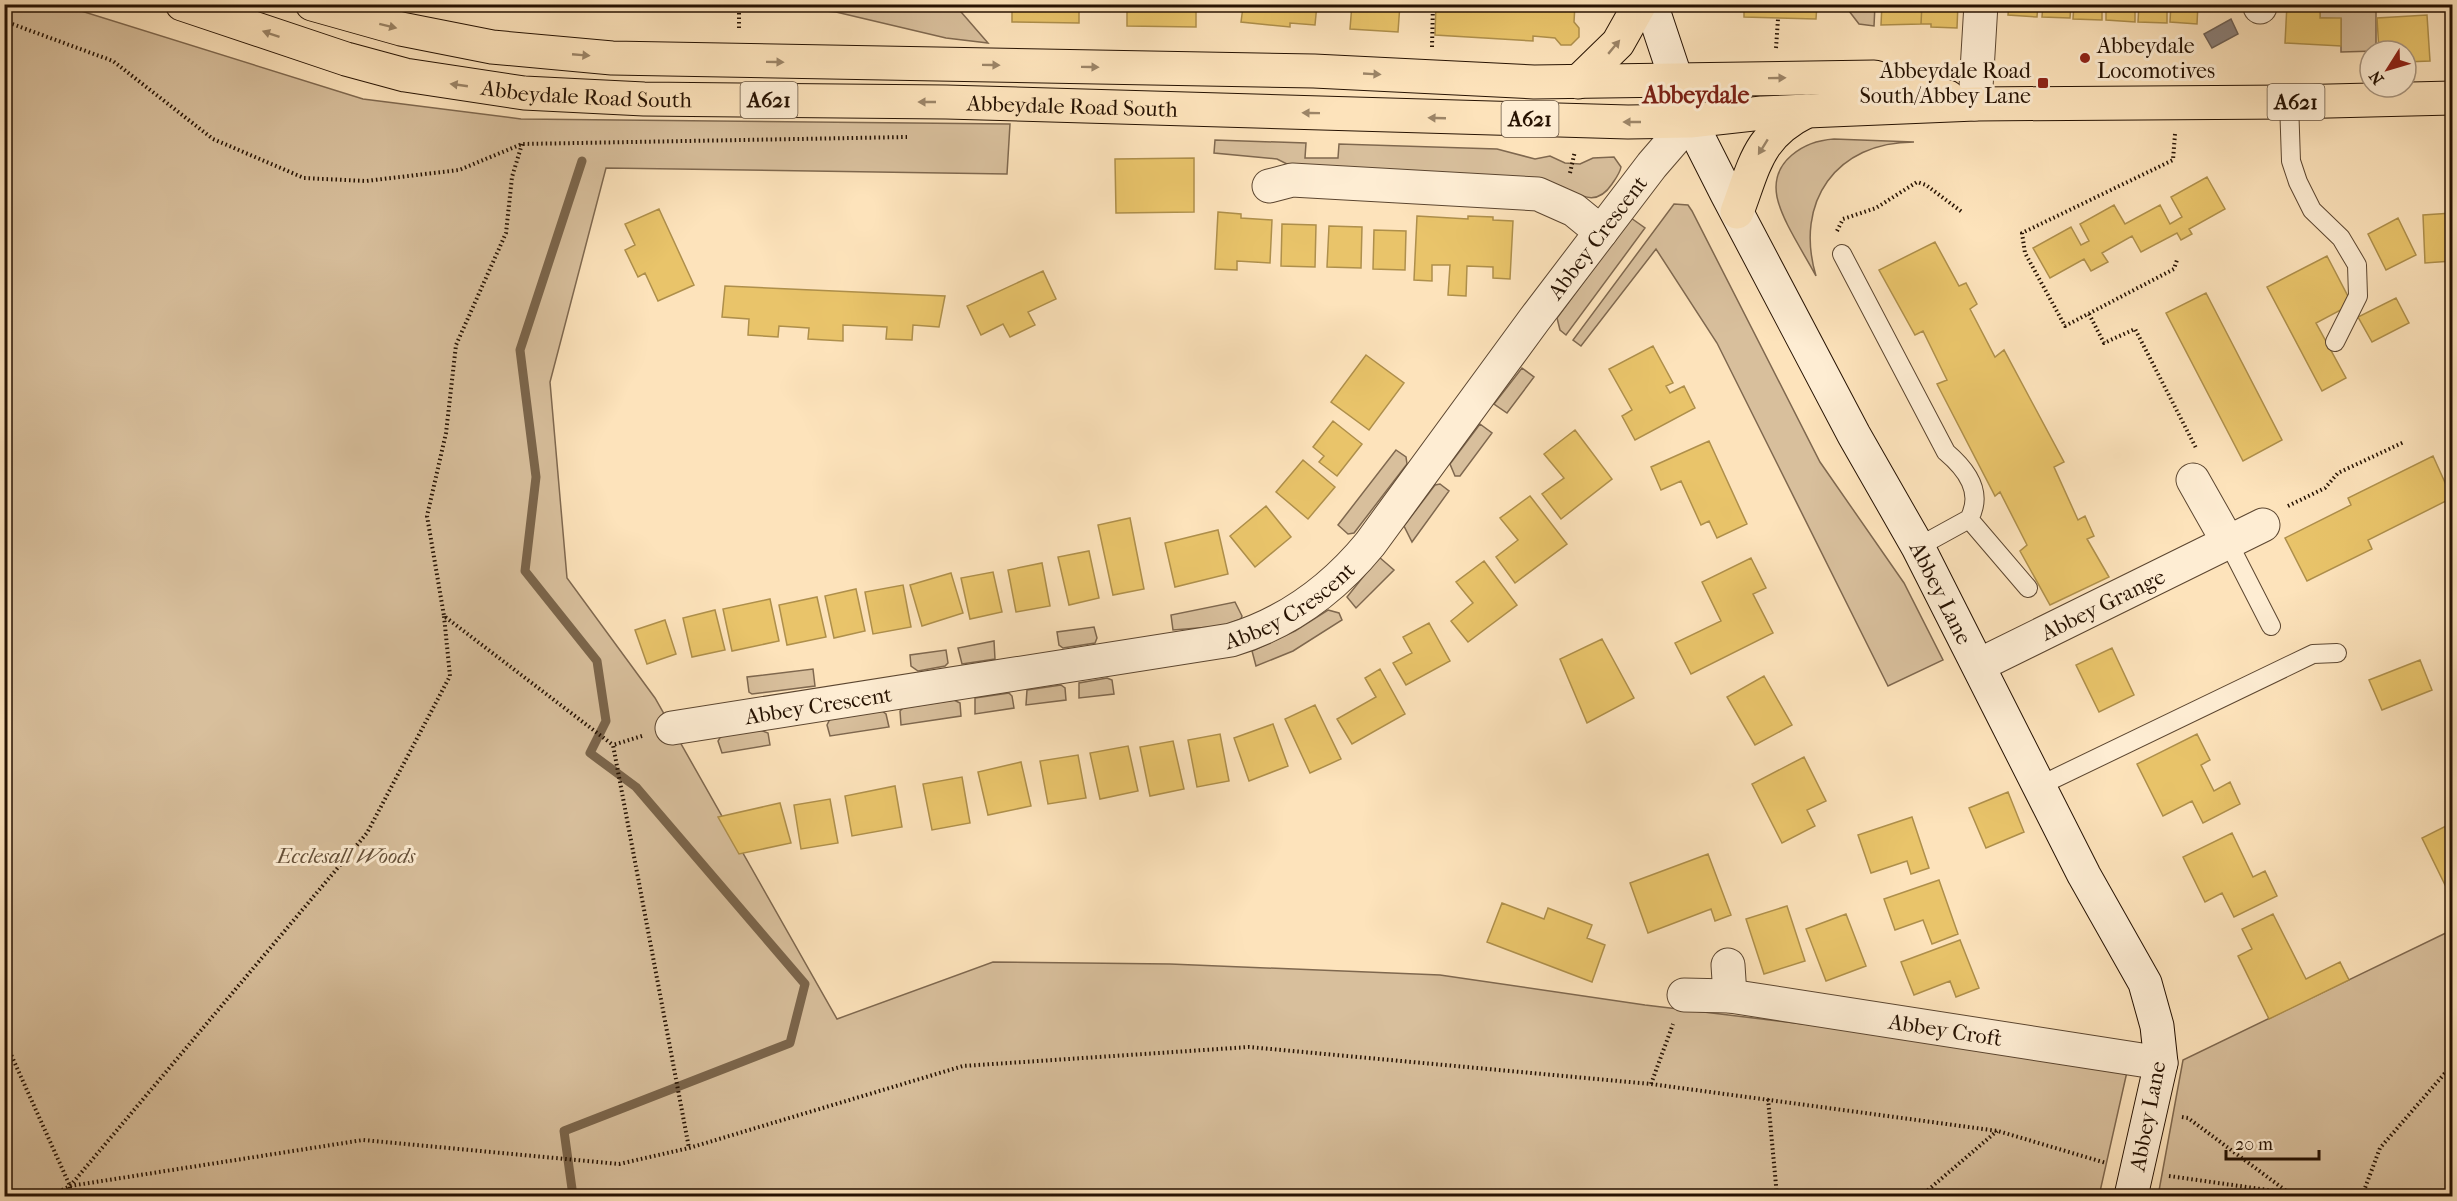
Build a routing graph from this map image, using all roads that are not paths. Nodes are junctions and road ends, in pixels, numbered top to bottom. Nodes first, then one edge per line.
1 (182, 4) edge
2 (312, 4) edge
3 (1640, 4) edge
4 (1651, 4) edge
5 (1981, 4) edge
6 (1677, 80) junction
7 (1578, 82) junction
8 (2452, 98) edge
9 (2289, 102) junction
10 (1975, 104) junction
11 (1807, 111) junction
12 (1690, 121) junction
13 (1269, 186) dead end
14 (1737, 212) junction
15 (1601, 232) junction
16 (1842, 254) road end
17 (2335, 342) dead end
18 (2193, 480) road end
19 (1969, 519) junction
20 (2263, 525) road end
21 (2228, 542) junction
22 (1918, 547) junction
23 (2028, 588) dead end
24 (2271, 626) dead end
25 (2337, 653) dead end
26 (1978, 665) junction
27 (672, 728) dead end
28 (2039, 786) junction
29 (1684, 995) road end
30 (2161, 1063) junction
31 (2134, 1184) edge

12 -> 1 main road, Abbeydale Road South / A621
2 -> 7 main road, Abbeydale Road South / A621
7 -> 3 main road
4 - 6 street, Abbey Lane
5 - 10 street
6 - 7 main road, Abbeydale Road South / A621
6 -> 10 main road, Abbeydale Road South / A621
6 - 12 street, Abbey Lane
8 - 9 main road, Abbeydale Road South / A621
9 - 10 main road, Abbeydale Road South / A621
9 - 17 lane
10 - 11 main road, Abbeydale Road South / A621
11 - 12 main road, Abbeydale Road South / A621
11 -> 14 main road
12 - 14 street, Abbey Lane
12 - 15 street, Abbey Crescent
13 - 15 street
14 - 22 street, Abbey Lane
15 - 27 street, Abbey Crescent
16 - 19 lane
18 - 21 street
19 - 22 lane
19 - 23 lane
20 - 21 street, Abbey Grange
21 - 24 lane
21 - 26 street, Abbey Grange
22 - 26 street, Abbey Lane
25 - 28 lane
26 - 28 street, Abbey Lane
28 - 30 street, Abbey Lane
29 - 30 street, Abbey Croft
30 - 31 street, Abbey Lane

